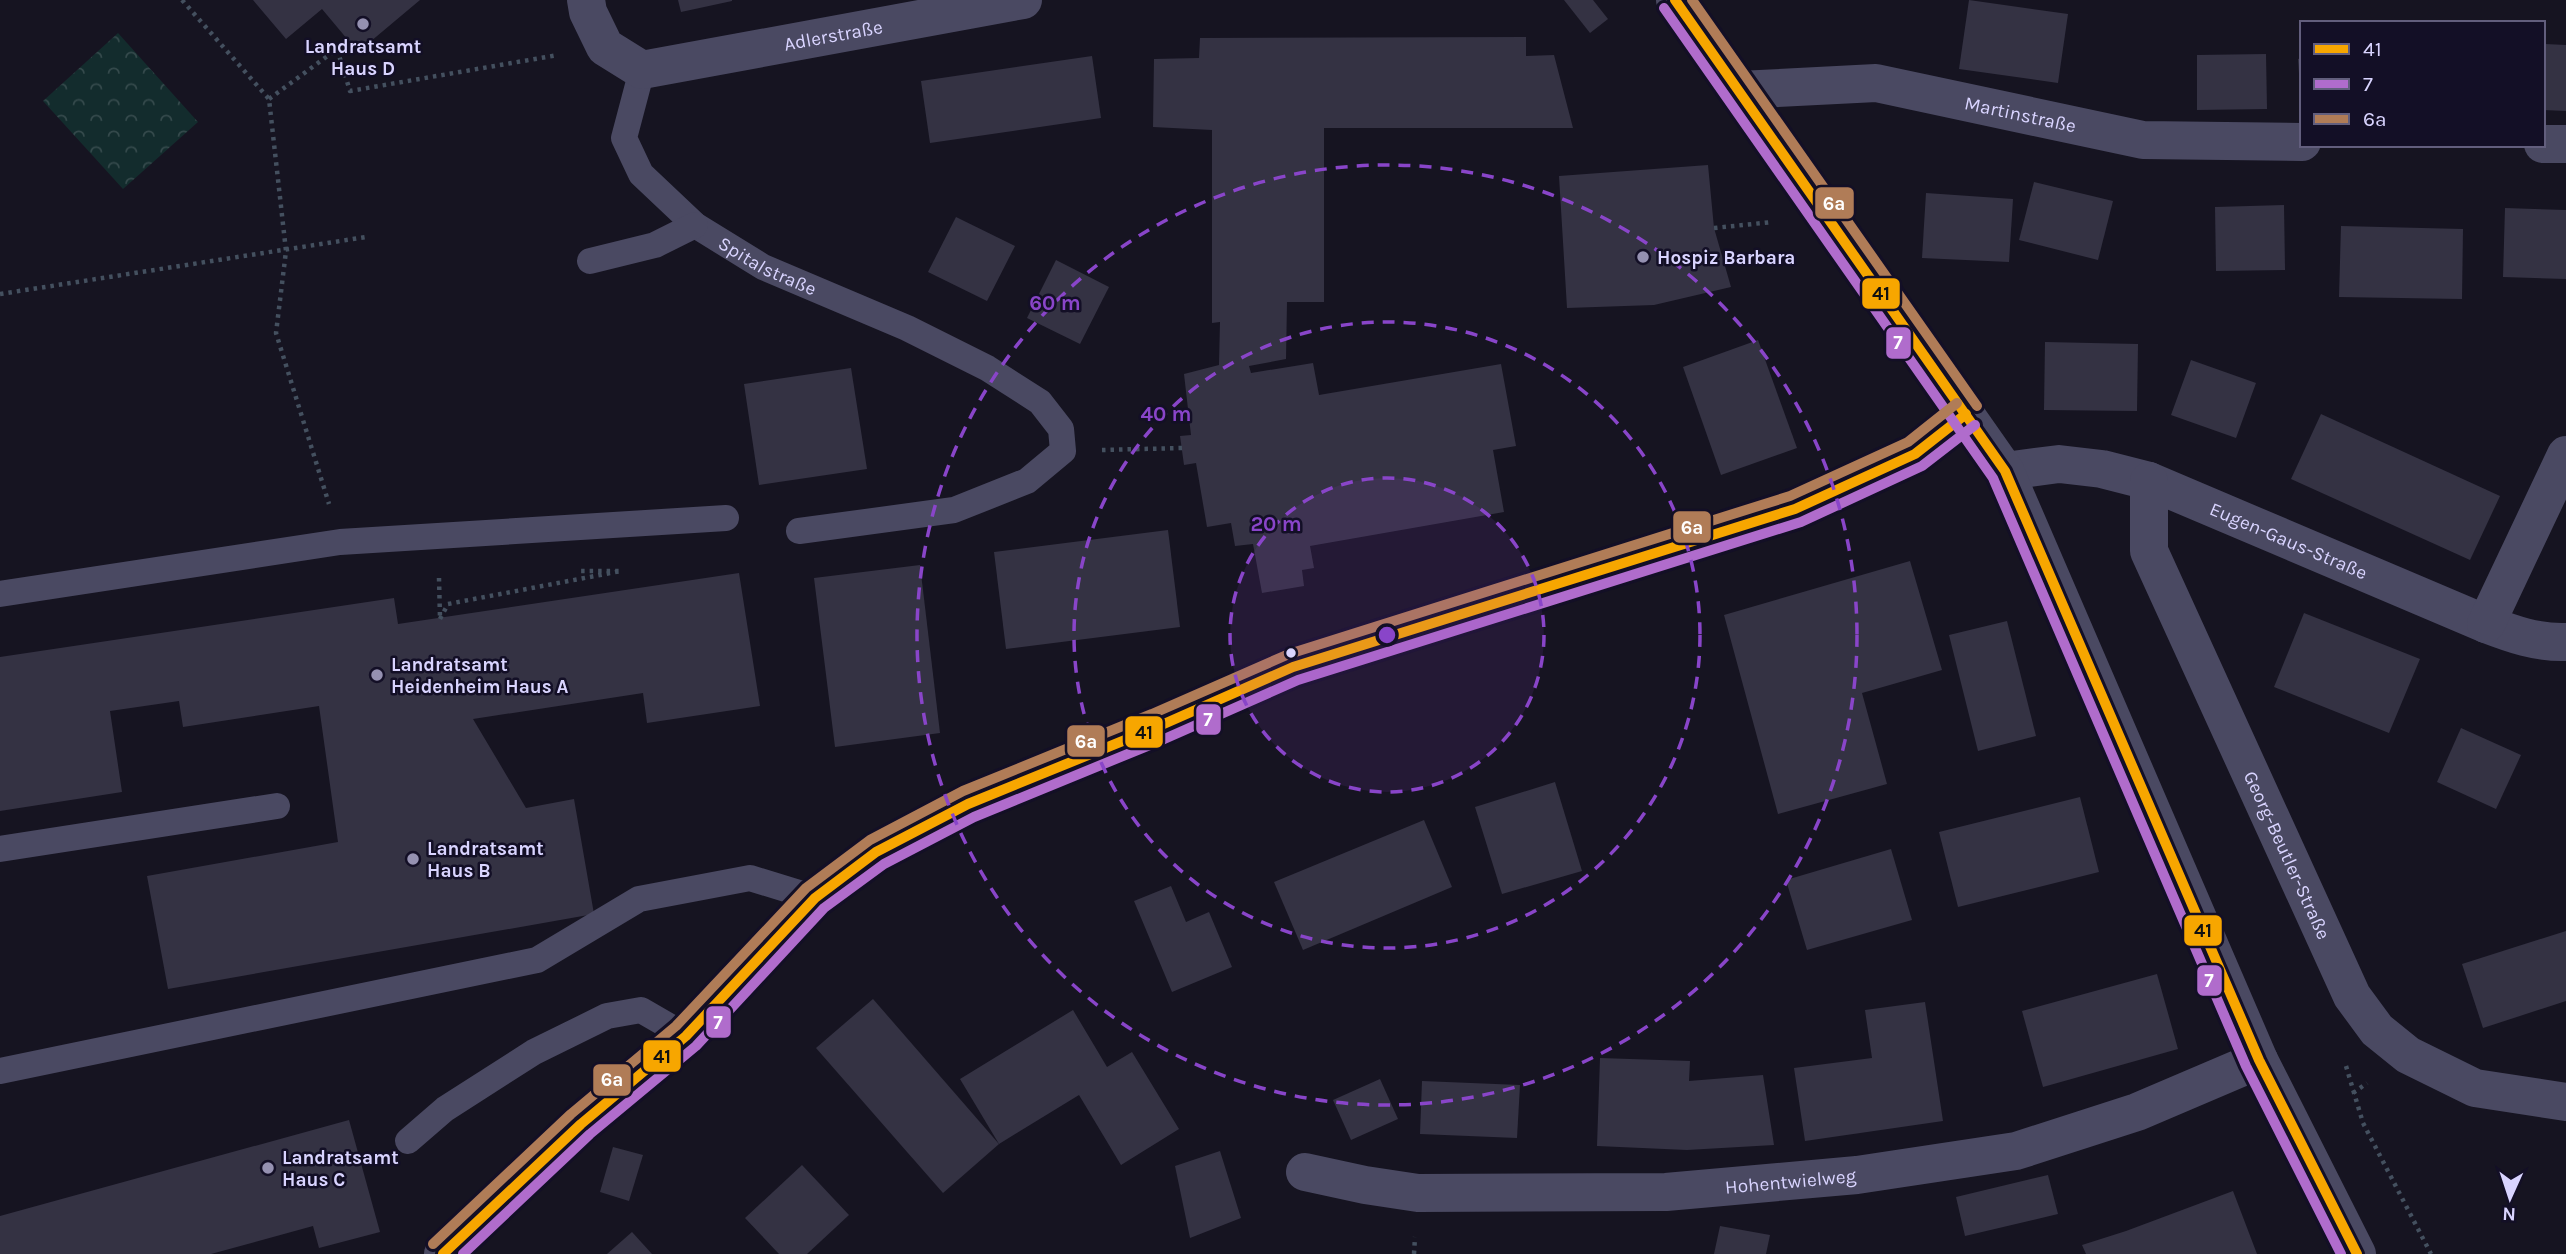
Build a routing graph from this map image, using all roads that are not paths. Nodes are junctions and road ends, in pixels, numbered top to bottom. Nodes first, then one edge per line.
1 (586, 0) edge
2 (1023, 0) edge
3 (1675, 0) edge
4 (642, 70) junction
5 (1739, 90) junction
6 (2300, 142) edge
7 (2545, 144) edge
8 (2566, 144) edge
9 (695, 225) junction
10 (590, 261) dead end
11 (1966, 414) junction
12 (2566, 455) edge
13 (2005, 471) junction
14 (2149, 481) junction
15 (726, 518) dead end
16 (799, 531) dead end
17 (0, 594) edge
18 (2486, 624) junction
19 (2566, 642) edge
20 (277, 806) dead end
21 (0, 849) edge
22 (815, 898) junction
23 (686, 1036) junction
24 (2259, 1060) junction
25 (0, 1071) edge
26 (2566, 1102) edge
27 (408, 1141) dead end
28 (1305, 1172) dead end
29 (443, 1254) edge
30 (2357, 1254) edge

1 - 4 street
2 - 4 street, Adlerstraße
3 - 5 street
4 - 9 lane, Spitalstraße
5 - 6 street, Martinstraße
5 - 11 street
7 - 8 street
9 - 10 lane
9 - 16 lane, Spitalstraße
11 - 13 street
11 - 22 street
12 - 18 street
13 - 14 street, Eugen-Gaus-Straße
13 - 24 street
14 - 18 street, Eugen-Gaus-Straße
14 - 26 street, Georg-Beutler-Straße
15 - 17 lane
18 - 19 street, Eugen-Gaus-Straße
20 - 21 lane
22 - 23 street
22 - 25 lane
23 - 27 lane
23 - 29 street
24 - 28 street, Hohentwielweg
24 - 30 street

